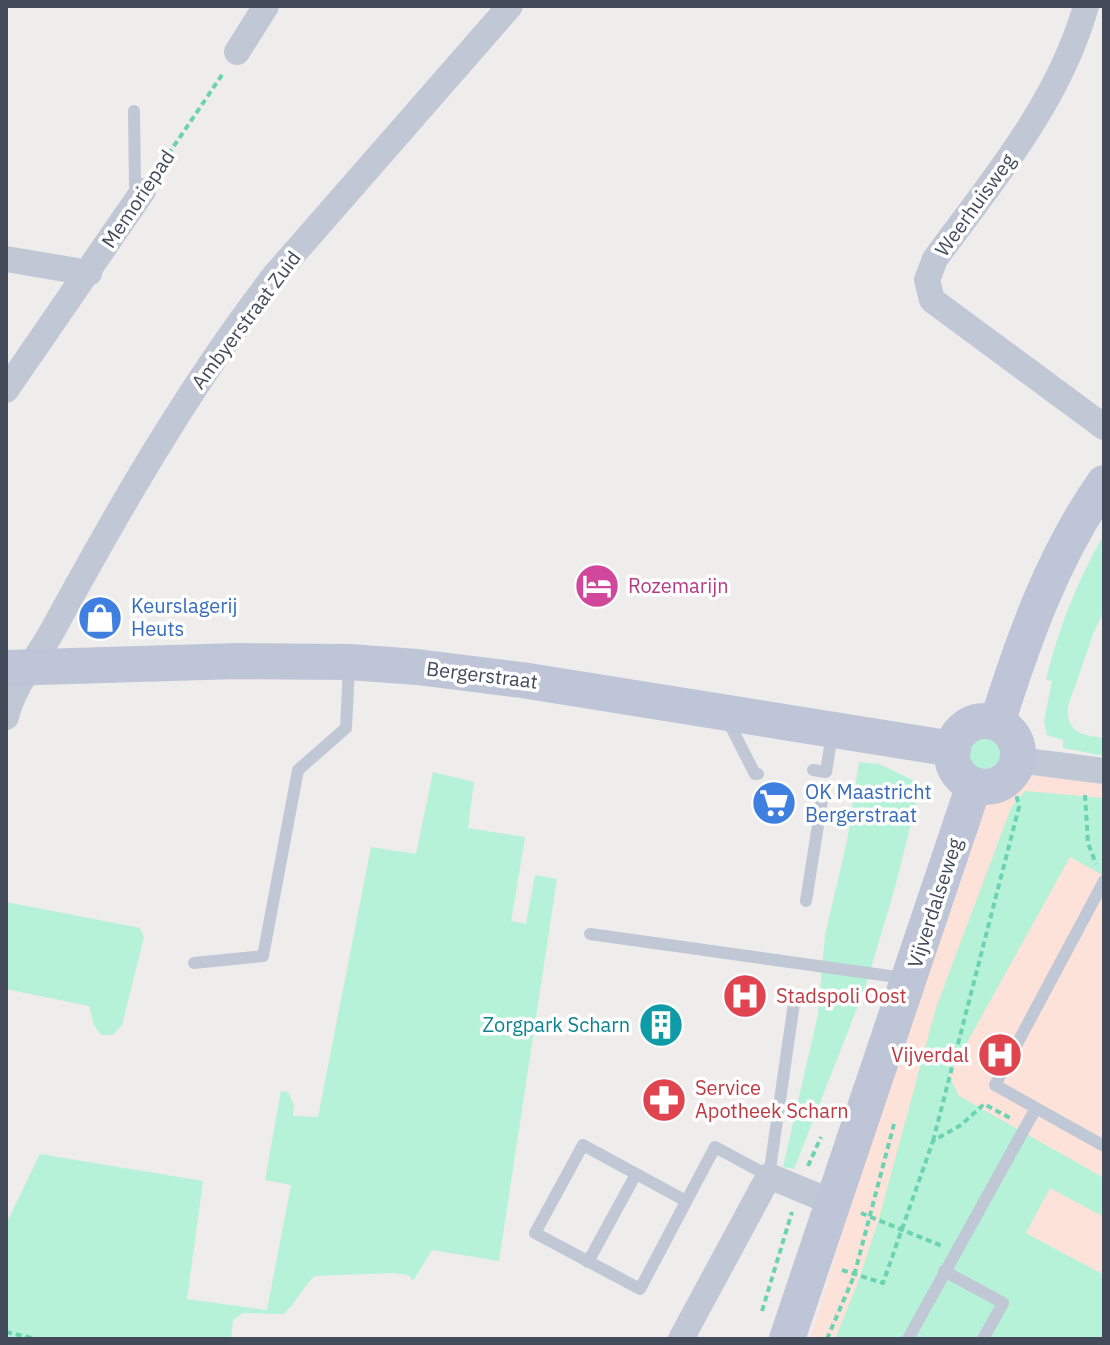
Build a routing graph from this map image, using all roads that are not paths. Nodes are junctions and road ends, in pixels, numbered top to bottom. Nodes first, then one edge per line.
1 (266, 6) edge
2 (510, 6) edge
3 (1086, 6) edge
4 (237, 52) road end
5 (134, 111) dead end
6 (143, 191) joint
7 (6, 259) edge
8 (89, 273) junction
9 (6, 390) edge
10 (1104, 427) edge
11 (1104, 483) edge
12 (349, 662) junction
13 (18, 667) edge
14 (723, 711) junction
15 (6, 717) edge
16 (997, 723) junction
17 (833, 728) junction
18 (953, 749) junction
19 (746, 758) junction
20 (761, 760) dead end
21 (1015, 767) junction
22 (813, 770) dead end
23 (1095, 770) edge
24 (826, 772) junction
25 (758, 774) dead end
26 (810, 784) dead end
27 (974, 785) junction
28 (824, 787) junction
29 (1104, 881) edge
30 (806, 901) dead end
31 (1099, 901) edge
32 (590, 934) dead end
33 (194, 963) dead end
34 (910, 979) junction
35 (795, 996) dead end
36 (1036, 1108) junction
37 (1104, 1146) edge
38 (636, 1174) junction
39 (769, 1176) junction
40 (686, 1201) junction
41 (834, 1203) junction
42 (588, 1262) junction
43 (944, 1271) junction
44 (681, 1339) edge
45 (787, 1339) edge
46 (908, 1339) edge
47 (983, 1339) edge

1 - 4 street
2 - 13 street, Ambyerstraat Zuid
3 - 10 street, Weerhuisweg
5 - 6 lane
6 - 8 street, Memoriepad
7 - 8 street
8 - 9 street, Memoriepad
11 - 16 main road
12 - 13 main road, Bergerstraat
12 - 14 main road, Bergerstraat
12 - 33 lane
13 - 15 street, Ambyerstraat Zuid
14 - 17 main road, Bergerstraat
14 - 19 lane
16 - 18 main road
16 - 21 main road
17 - 18 main road, Bergerstraat
17 - 24 lane
18 - 27 main road
19 - 20 lane
19 - 25 lane
21 - 23 street
21 - 27 main road
22 - 24 lane
24 - 28 lane
26 - 28 lane
27 - 34 main road, Vijverdalseweg
28 - 30 lane
29 - 31 lane
31 - 36 lane
32 - 34 lane
34 - 41 main road, Vijverdalseweg
35 - 39 lane
36 - 37 lane
36 - 43 lane
38 - 40 lane
38 - 42 lane
38 - 42 lane
39 - 40 lane
39 - 41 street
39 - 44 street
40 - 42 lane
41 - 45 main road, Vijverdalseweg
43 - 46 lane
43 - 47 lane

